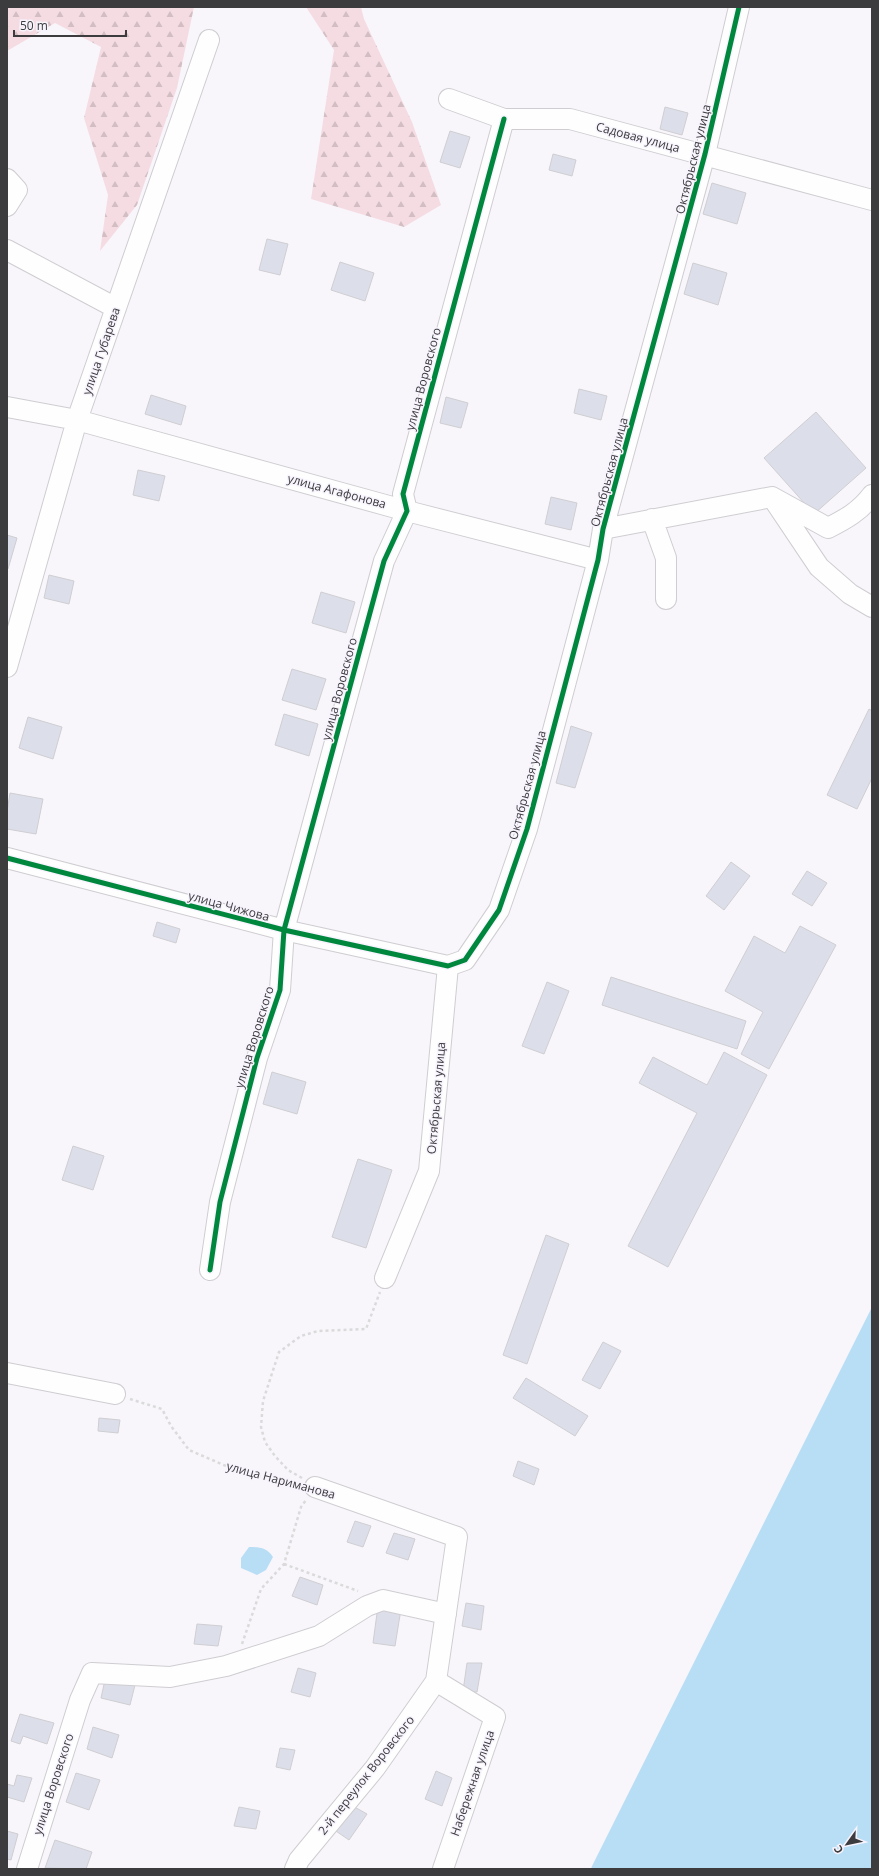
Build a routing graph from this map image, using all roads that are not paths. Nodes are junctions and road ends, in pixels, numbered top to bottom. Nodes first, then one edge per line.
1 (739, 7) edge
2 (209, 40) dead end
3 (449, 99) dead end
4 (504, 119) junction
5 (705, 154) junction
6 (7, 179) edge
7 (872, 200) edge
8 (7, 206) edge
9 (7, 250) edge
10 (116, 308) junction
11 (7, 407) edge
12 (77, 420) junction
13 (872, 495) edge
14 (772, 497) junction
15 (407, 510) junction
16 (652, 520) junction
17 (603, 529) junction
18 (598, 560) junction
19 (666, 599) dead end
20 (872, 607) edge
21 (7, 667) edge
22 (7, 858) edge
23 (284, 930) junction
24 (448, 966) junction
25 (210, 1270) dead end
26 (385, 1278) road end
27 (7, 1373) edge
28 (115, 1394) road end
29 (316, 1487) road end
30 (446, 1614) junction
31 (436, 1681) junction
32 (24, 1868) edge
33 (294, 1869) edge
34 (443, 1869) edge

1 - 5 street, Октябрьская улица
2 - 10 street, улица Губарева
3 - 4 street, Садовая улица
4 - 5 street, Садовая улица
4 - 15 street, улица Воровского
5 - 7 street, Садовая улица
5 - 17 street, Октябрьская улица
6 - 8 street
9 - 10 street
10 - 12 street, улица Губарева
11 - 12 street, улица Агафонова
12 - 15 street, улица Агафонова
12 - 21 street, улица Губарева
13 - 14 street
14 - 16 street
14 - 20 street
15 - 18 street, улица Агафонова
15 - 23 street, улица Воровского
16 - 17 street
16 - 19 street
17 - 18 street, Октябрьская улица
18 - 24 street, Октябрьская улица
22 - 23 street, улица Чижова
23 - 24 street, улица Чижова
23 - 25 street, улица Воровского
24 - 26 street, Октябрьская улица
27 - 28 street
29 - 30 street, улица Нариманова
30 - 31 street
30 - 32 street, улица Воровского
31 - 33 street, 2-й переулок Воровского
31 - 34 street, Набережная улица

